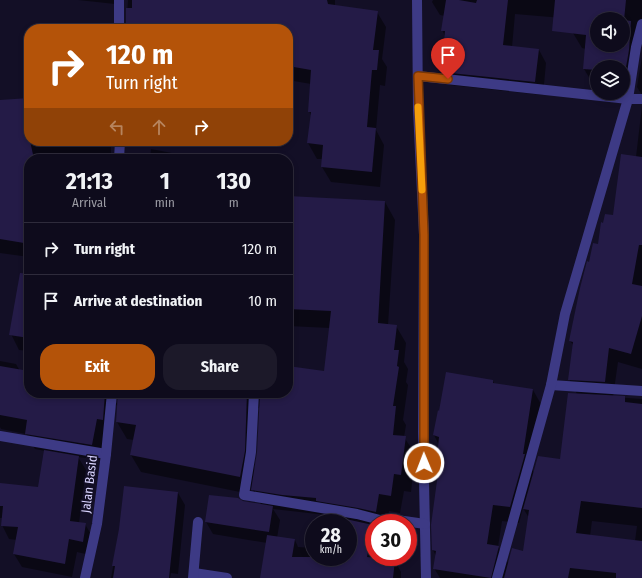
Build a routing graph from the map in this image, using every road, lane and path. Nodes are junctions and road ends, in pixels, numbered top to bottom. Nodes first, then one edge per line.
1 (119, 0) edge
2 (417, 0) edge
3 (119, 24) edge
4 (642, 24) edge
5 (418, 76) junction
6 (630, 86) edge
7 (590, 95) edge
8 (642, 98) edge
9 (630, 99) edge
10 (628, 100) edge
11 (551, 385) junction
12 (642, 391) edge
13 (112, 398) edge
14 (254, 398) edge
15 (0, 436) edge
16 (106, 454) junction
17 (198, 522) dead end
18 (425, 524) junction
19 (194, 576) edge
20 (85, 578) edge
21 (227, 578) edge
22 (426, 578) edge
23 (497, 578) edge

1 - 3 street
2 - 5 street
4 - 6 street
5 - 7 street
5 - 18 street
8 - 9 street
10 - 11 street
11 - 12 street
11 - 23 street
13 - 16 street, Jalan Basid
14 - 18 street
15 - 16 street
16 - 20 street, Jalan Basid
17 - 19 street
18 - 22 street
19 - 21 street

